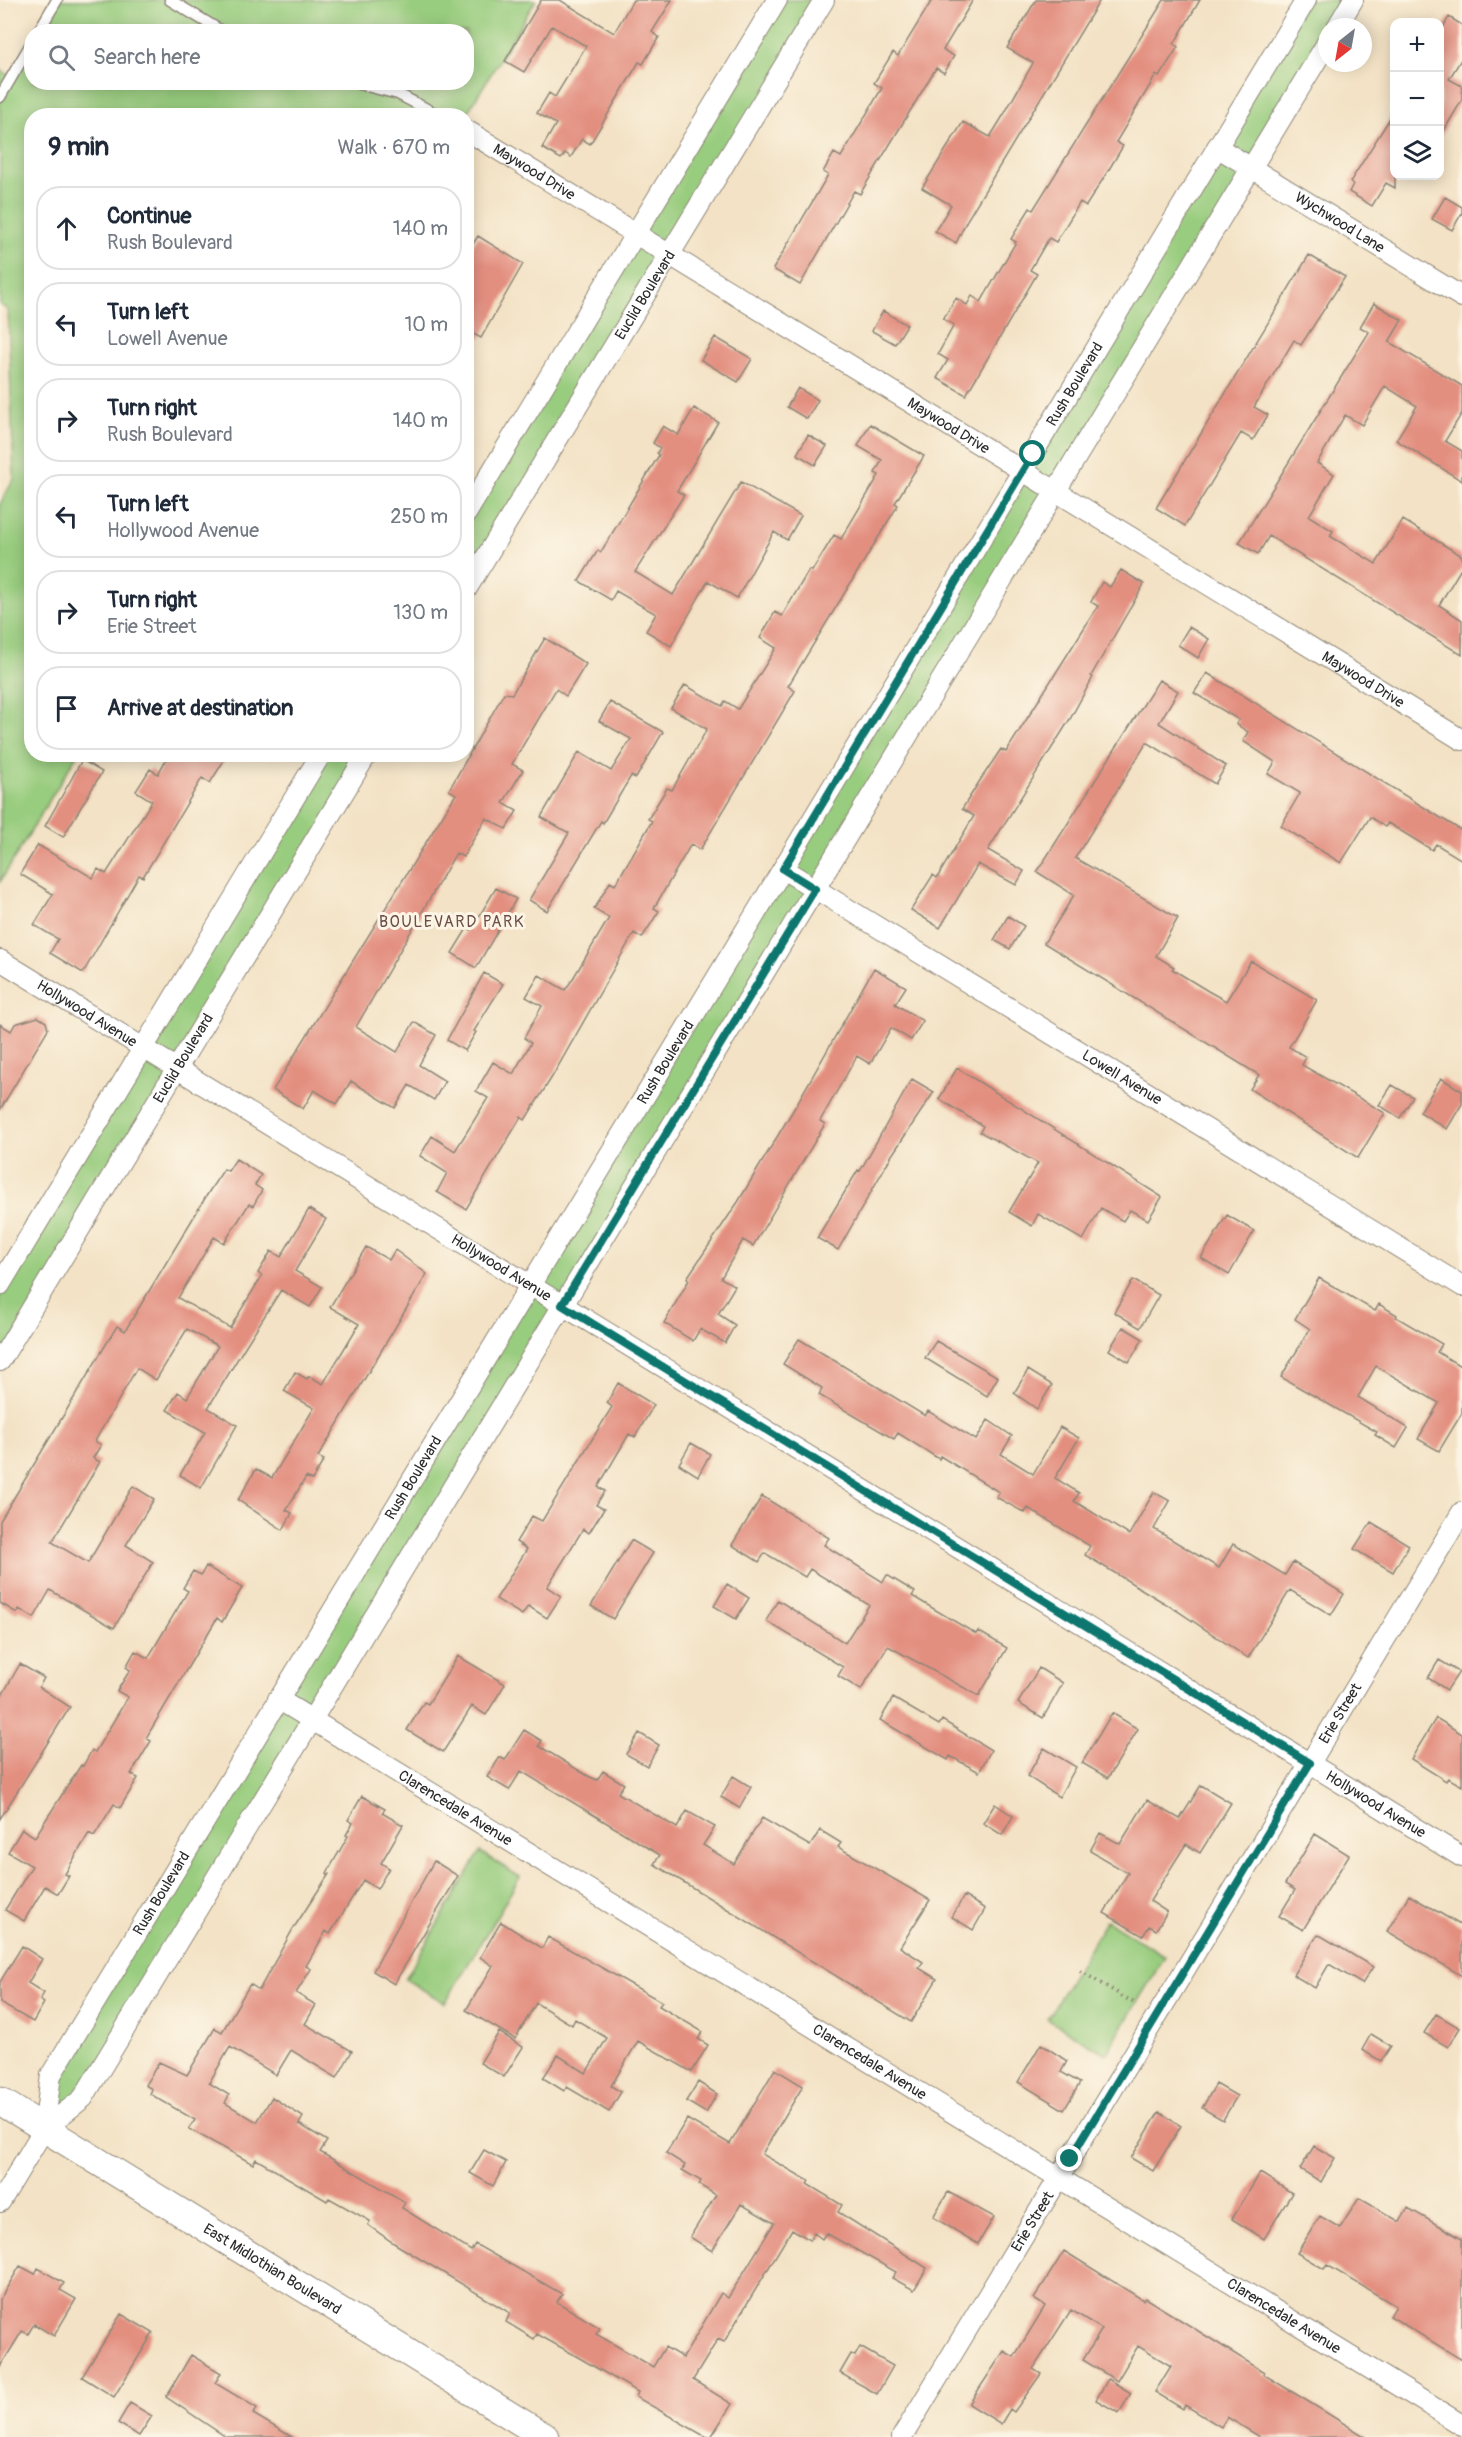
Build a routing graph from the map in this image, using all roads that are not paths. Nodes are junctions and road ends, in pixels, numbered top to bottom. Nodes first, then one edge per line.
1 (57, 0) edge
2 (170, 0) edge
3 (777, 0) edge
4 (824, 0) edge
5 (1306, 0) edge
6 (1353, 0) edge
7 (1342, 18) edge
8 (43, 24) edge
9 (210, 24) edge
10 (24, 56) edge
11 (1318, 58) edge
12 (382, 90) edge
13 (0, 97) edge
14 (425, 108) edge
15 (474, 135) edge
16 (1217, 147) junction
17 (1251, 168) junction
18 (636, 234) junction
19 (670, 254) junction
20 (1462, 297) edge
21 (1023, 470) junction
22 (1056, 491) junction
23 (474, 501) edge
24 (474, 577) edge
25 (1462, 740) edge
26 (316, 762) edge
27 (362, 762) edge
28 (783, 869) junction
29 (815, 889) junction
30 (0, 960) edge
31 (143, 1048) junction
32 (177, 1069) junction
33 (0, 1285) edge
34 (530, 1286) junction
35 (1462, 1286) edge
36 (562, 1305) junction
37 (0, 1361) edge
38 (1462, 1512) edge
39 (278, 1699) junction
40 (312, 1720) junction
41 (1310, 1763) junction
42 (1462, 1857) edge
43 (0, 2101) edge
44 (44, 2129) junction
45 (1059, 2178) junction
46 (0, 2202) edge
47 (1462, 2425) edge
48 (545, 2437) edge
49 (902, 2437) edge

1 - 8 lane
2 - 9 lane
3 - 18 street
4 - 19 street, Euclid Boulevard
5 - 16 street, Rush Boulevard
6 - 7 street
10 - 13 lane
11 - 17 street, Rush Boulevard
12 - 14 lane
15 - 18 street, Maywood Drive
16 - 17 street, Wychwood Lane
16 - 21 street, Rush Boulevard
17 - 20 street, Wychwood Lane
17 - 22 street, Rush Boulevard
18 - 19 street, Maywood Drive
18 - 23 street
19 - 21 street, Maywood Drive
19 - 24 street, Euclid Boulevard
21 - 22 street, Maywood Drive
21 - 28 street, Rush Boulevard
22 - 25 street, Maywood Drive
22 - 29 street, Rush Boulevard
26 - 31 street
27 - 32 street, Euclid Boulevard
28 - 29 street, Lowell Avenue
28 - 34 street, Rush Boulevard
29 - 35 street, Lowell Avenue
29 - 36 street, Rush Boulevard
30 - 31 street, Hollywood Avenue
31 - 32 street, Hollywood Avenue
31 - 33 street
32 - 34 street, Hollywood Avenue
32 - 37 street, Euclid Boulevard
34 - 36 street, Hollywood Avenue
34 - 39 street, Rush Boulevard
36 - 40 street, Rush Boulevard
36 - 41 street, Hollywood Avenue
38 - 41 street, Erie Street
39 - 40 street, Clarencedale Avenue
39 - 44 street, Rush Boulevard
40 - 44 street, Rush Boulevard
40 - 45 street, Clarencedale Avenue
41 - 42 street, Hollywood Avenue
41 - 45 street, Erie Street
43 - 44 main road, East Midlothian Boulevard
44 - 46 street, Rush Boulevard
44 - 48 main road, East Midlothian Boulevard
45 - 47 street, Clarencedale Avenue
45 - 49 street, Erie Street

